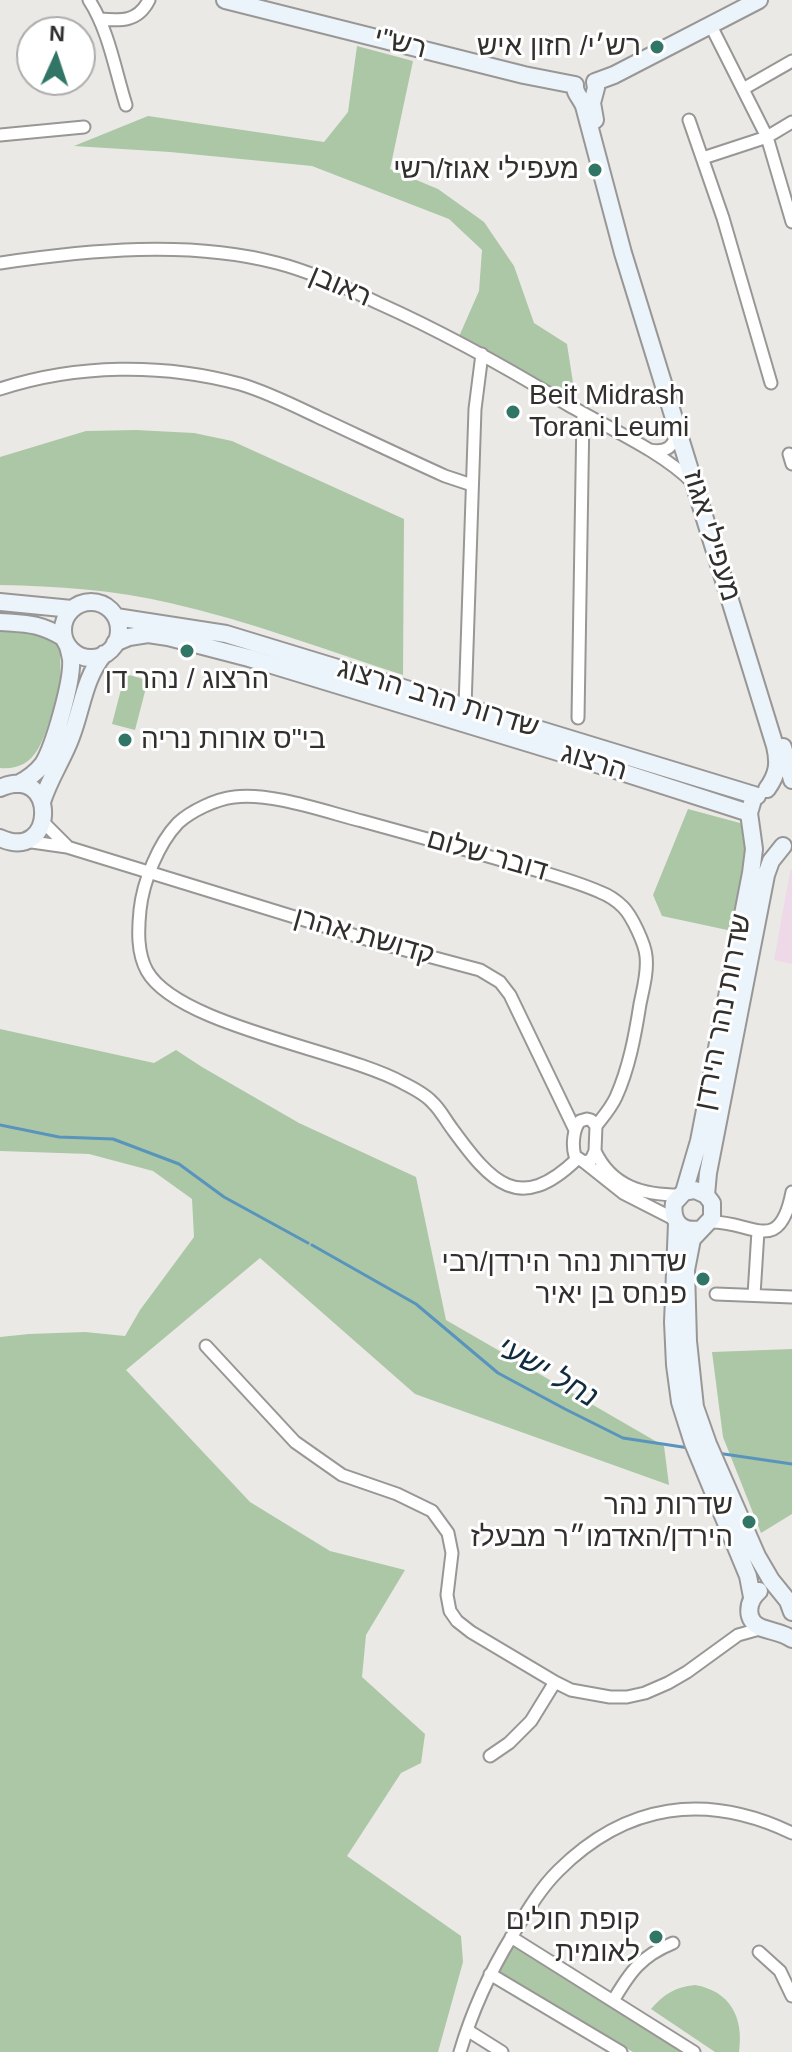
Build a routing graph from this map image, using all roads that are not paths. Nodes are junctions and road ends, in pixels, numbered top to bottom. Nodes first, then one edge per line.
1 (89, 0) edge
2 (149, 0) edge
3 (225, 0) edge
4 (759, 0) edge
5 (100, 19) junction
6 (710, 24) junction
7 (792, 61) edge
8 (743, 89) junction
9 (586, 90) junction
10 (126, 105) dead end
11 (689, 120) dead end
12 (792, 122) edge
13 (84, 127) dead end
14 (0, 135) edge
15 (767, 137) junction
16 (703, 158) junction
17 (792, 222) edge
18 (0, 263) edge
19 (482, 354) junction
20 (771, 383) dead end
21 (0, 389) edge
22 (583, 414) junction
23 (676, 424) junction
24 (646, 449) junction
25 (472, 485) junction
26 (695, 485) junction
27 (0, 602) edge
28 (72, 609) junction
29 (116, 617) junction
30 (0, 622) edge
31 (66, 642) junction
32 (110, 649) junction
33 (465, 707) junction
34 (578, 718) dead end
35 (792, 780) edge
36 (18, 784) junction
37 (0, 788) edge
38 (792, 790) edge
39 (762, 792) junction
40 (42, 802) junction
41 (43, 822) junction
42 (751, 822) junction
43 (13, 841) edge
44 (787, 844) edge
45 (67, 847) junction
46 (0, 853) edge
47 (148, 872) junction
48 (596, 1126) junction
49 (575, 1130) junction
50 (595, 1151) junction
51 (580, 1160) junction
52 (792, 1192) edge
53 (682, 1194) junction
54 (707, 1214) junction
55 (676, 1221) junction
56 (758, 1231) junction
57 (716, 1294) dead end
58 (754, 1295) junction
59 (792, 1297) edge
60 (206, 1346) dead end
61 (687, 1405) junction
62 (780, 1591) junction
63 (751, 1605) junction
64 (791, 1610) edge
65 (766, 1628) junction
66 (792, 1639) edge
67 (719, 1649) junction
68 (555, 1682) junction
69 (490, 1756) dead end
70 (792, 1833) edge
71 (511, 1937) junction
72 (673, 1943) dead end
73 (759, 1952) dead end
74 (490, 1974) junction
75 (792, 1996) edge
76 (613, 2001) junction
77 (467, 2030) junction
78 (692, 2051) edge
79 (460, 2052) edge
80 (502, 2052) edge
81 (621, 2052) edge

1 - 5 street
2 - 5 street
3 - 9 main road, רש"י
4 - 6 main road
5 - 10 street
6 - 8 street
6 - 9 main road
7 - 8 street
8 - 15 street
9 - 23 main road, מעפילי אגוז
9 - 35 main road, מעפילי אגוז
11 - 16 street
12 - 15 street
13 - 14 street
15 - 16 street
15 - 17 street
16 - 20 street
18 - 19 street, ראובן
19 - 22 street, ראובן
19 - 25 street
21 - 25 street
22 - 24 street, ראובן
22 - 34 street
23 - 24 street
23 - 26 main road, מעפילי אגוז
24 - 26 street, ראובן
25 - 33 street
26 - 39 main road, מעפילי אגוז
27 - 28 main road
28 - 29 main road
28 - 31 main road
29 - 32 main road
29 - 33 main road, שדרות הרב הרצוג
30 - 31 main road
31 - 32 main road
31 - 36 main road
32 - 40 main road
32 - 42 main road, הרצוג
33 - 39 main road, שדרות הרב הרצוג
36 - 37 main road
36 - 40 main road
38 - 39 main road, שדרות הרב הרצוג
39 - 42 main road, מעפילי אגוז
40 - 41 main road
41 - 43 main road
41 - 45 street, קדושת אהרן
42 - 44 main road, הרצוג
42 - 53 main road, שדרות נהר הירדן
43 - 45 street, קדושת אהרן
43 - 46 main road
44 - 54 main road, שדרות נהר הירדן
45 - 47 street, קדושת אהרן
47 - 48 street, דובר שלום
47 - 49 street, קדושת אהרן
47 - 51 street
48 - 49 street
48 - 50 street
49 - 51 street
50 - 51 street
50 - 53 street
51 - 55 street
52 - 56 street
53 - 54 main road
53 - 55 main road
54 - 55 main road
54 - 56 street
54 - 61 main road, שדרות נהר הירדן
55 - 61 main road, שדרות נהר הירדן
56 - 58 street
57 - 58 street
58 - 59 street
60 - 68 street
61 - 62 main road, שדרות נהר הירדן
61 - 63 main road, שדרות נהר הירדן
62 - 63 main road
62 - 64 main road
63 - 65 main road
63 - 67 street
64 - 65 main road
65 - 66 main road
65 - 67 street
67 - 68 street
68 - 69 street
70 - 71 street
71 - 74 street
71 - 76 street
72 - 76 street
73 - 75 street
74 - 77 street
74 - 81 street
76 - 78 street
77 - 79 street
77 - 80 street

